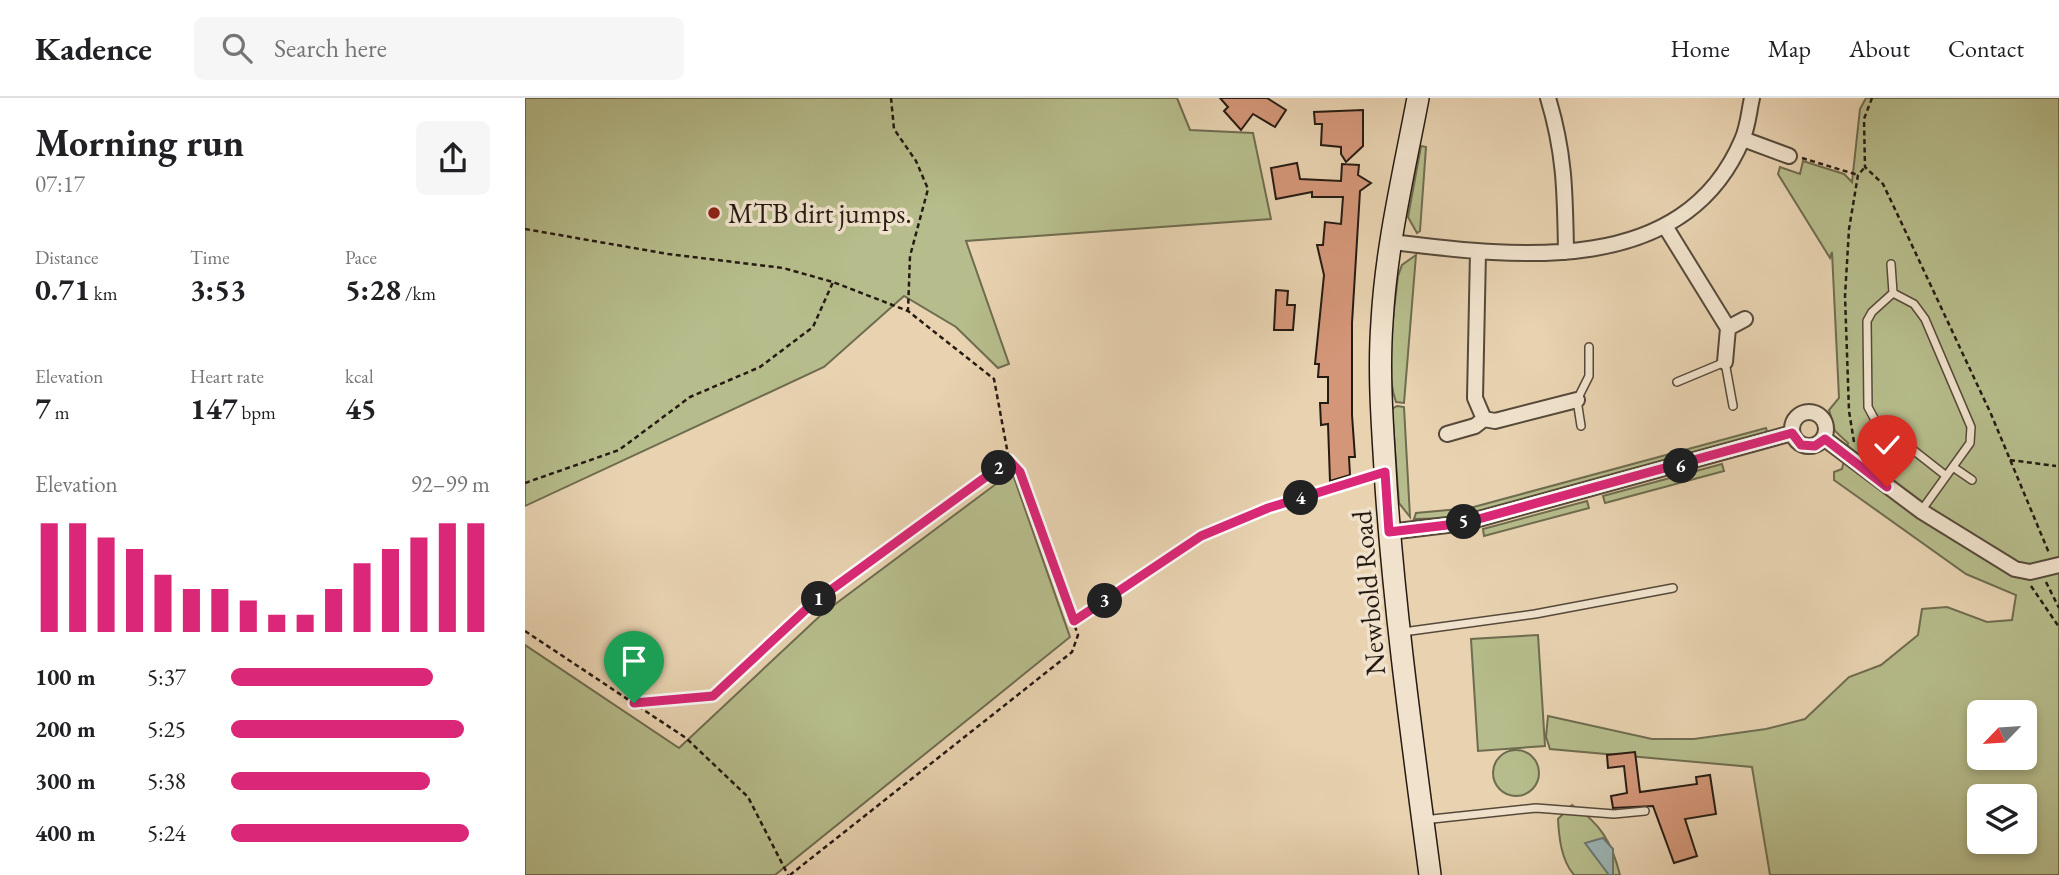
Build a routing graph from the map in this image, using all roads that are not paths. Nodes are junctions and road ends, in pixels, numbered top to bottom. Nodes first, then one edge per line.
1 (1418, 98) edge
2 (1548, 98) edge
3 (1752, 98) edge
4 (1743, 139) junction
5 (1789, 156) road end
6 (1665, 226) junction
7 (1392, 242) junction
8 (1566, 252) junction
9 (1478, 253) junction
10 (1891, 264) dead end
11 (1893, 293) junction
12 (1745, 319) dead end
13 (1728, 328) junction
14 (1590, 347) dead end
15 (1725, 362) junction
16 (1677, 383) dead end
17 (1577, 400) junction
18 (1733, 406) dead end
19 (1484, 419) junction
20 (1581, 426) dead end
21 (1792, 433) junction
22 (1447, 434) dead end
23 (1825, 439) junction
24 (1952, 467) junction
25 (1945, 475) junction
26 (1972, 480) dead end
27 (1921, 511) junction
28 (1389, 532) junction
29 (2057, 566) edge
30 (1673, 588) dead end
31 (1398, 632) junction
32 (1645, 811) dead end
33 (1423, 820) junction
34 (1430, 875) edge

1 - 7 main road, Newbold Road
2 - 8 street
3 - 4 street
4 - 5 street
4 - 6 street
6 - 8 street
6 - 13 street
7 - 9 street
7 - 28 main road, Newbold Road
8 - 9 street
9 - 19 street
10 - 11 lane
11 - 24 lane
11 - 25 lane
12 - 13 street
13 - 15 street
14 - 17 lane
15 - 16 lane
15 - 18 lane
17 - 19 street
17 - 20 lane
19 - 22 street
21 - 23 street
21 - 23 street
21 - 28 street
23 - 27 street
24 - 25 lane
24 - 26 lane
25 - 27 lane
27 - 29 street
28 - 31 main road, Newbold Road
30 - 31 lane
31 - 33 main road, Newbold Road
32 - 33 lane
33 - 34 main road, Newbold Road

